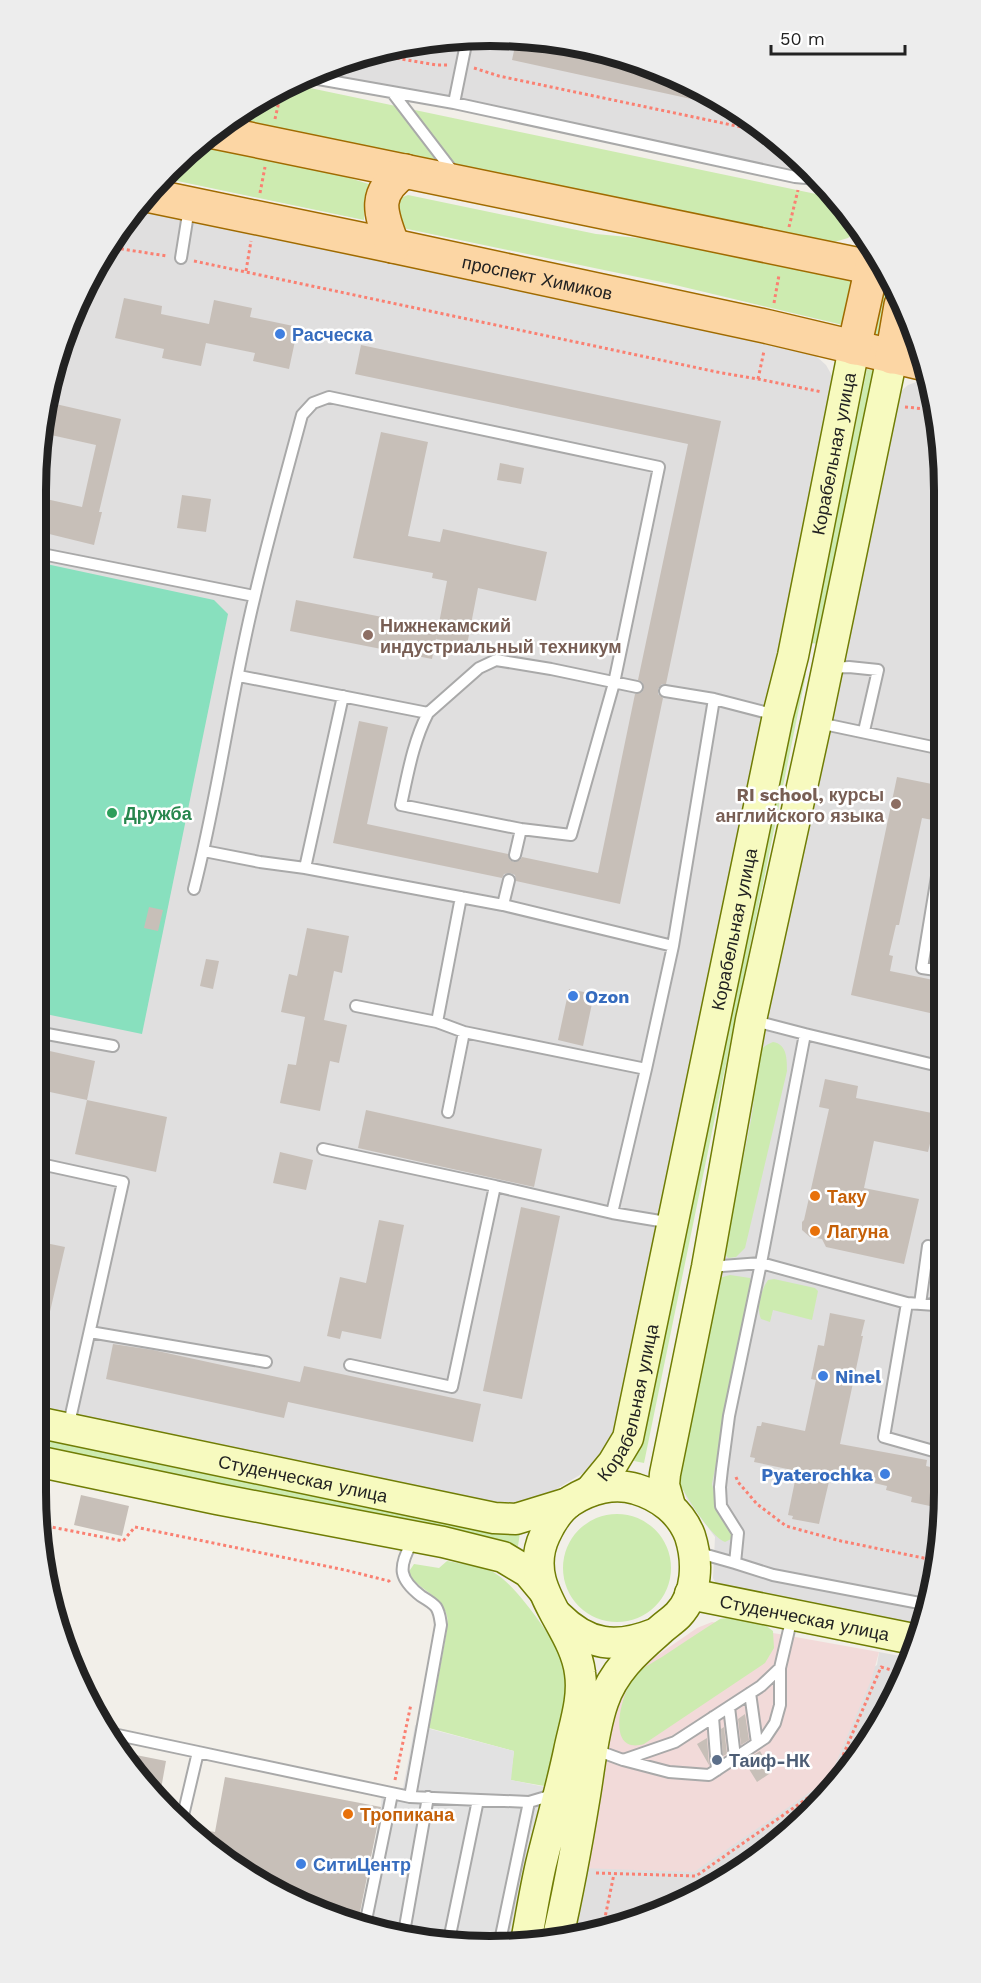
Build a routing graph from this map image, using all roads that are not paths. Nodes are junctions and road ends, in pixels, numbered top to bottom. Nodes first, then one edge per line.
1 (465, 47) edge
2 (322, 80) edge
3 (392, 92) junction
4 (454, 103) junction
5 (225, 134) edge
6 (405, 171) junction
7 (805, 178) edge
8 (462, 183) junction
9 (158, 197) edge
10 (190, 205) junction
11 (393, 246) junction
12 (181, 258) road end
13 (871, 262) edge
14 (875, 269) edge
15 (899, 316) edge
16 (854, 348) junction
17 (892, 357) junction
18 (915, 362) edge
19 (46, 555) edge
20 (254, 596) junction
21 (793, 656) junction
22 (828, 666) junction
23 (238, 675) junction
24 (614, 683) junction
25 (637, 687) dead end
26 (665, 691) dead end
27 (344, 696) junction
28 (714, 699) junction
29 (428, 713) junction
30 (778, 715) junction
31 (816, 723) junction
32 (864, 731) junction
33 (934, 746) edge
34 (521, 829) junction
35 (204, 851) junction
36 (515, 855) dead end
37 (305, 868) junction
38 (509, 880) dead end
39 (194, 889) dead end
40 (934, 895) edge
41 (461, 897) junction
42 (503, 905) junction
43 (673, 946) junction
44 (934, 970) edge
45 (356, 1006) dead end
46 (751, 1020) junction
47 (437, 1022) junction
48 (464, 1032) junction
49 (46, 1034) edge
50 (805, 1034) junction
51 (113, 1046) dead end
52 (934, 1064) edge
53 (646, 1069) junction
54 (448, 1112) dead end
55 (323, 1149) dead end
56 (46, 1165) edge
57 (495, 1186) junction
58 (612, 1213) junction
59 (672, 1224) junction
60 (928, 1246) dead end
61 (761, 1263) junction
62 (707, 1267) junction
63 (907, 1302) junction
64 (920, 1304) junction
65 (934, 1305) edge
66 (90, 1332) junction
67 (266, 1362) dead end
68 (350, 1365) dead end
69 (46, 1424) edge
70 (68, 1429) junction
71 (934, 1451) edge
72 (46, 1463) edge
73 (579, 1497) junction
74 (670, 1506) junction
75 (443, 1542) junction
76 (695, 1552) junction
77 (735, 1563) junction
78 (690, 1594) junction
79 (549, 1601) junction
80 (920, 1603) edge
81 (793, 1615) junction
82 (656, 1633) junction
83 (910, 1638) edge
84 (780, 1668) junction
85 (750, 1693) junction
86 (729, 1707) junction
87 (713, 1717) junction
88 (118, 1735) dead end
89 (757, 1743) junction
90 (593, 1749) junction
91 (198, 1752) junction
92 (735, 1757) junction
93 (623, 1760) junction
94 (717, 1770) junction
95 (561, 1790) junction
96 (392, 1794) junction
97 (410, 1797) junction
98 (428, 1797) junction
99 (477, 1800) junction
100 (529, 1802) junction
101 (184, 1812) edge
102 (366, 1918) edge
103 (405, 1928) edge
104 (559, 1931) edge
105 (450, 1935) edge
106 (526, 1935) edge
107 (501, 1936) edge

1 - 4 lane
2 - 3 lane
3 - 4 lane
3 - 8 lane
4 - 7 lane
5 - 6 main road
6 - 8 main road
6 - 11 main road
8 - 13 main road
9 - 10 main road, проспект Химиков
10 - 11 main road, проспект Химиков
10 - 12 lane
11 - 16 main road, проспект Химиков
14 - 16 main road, Корабельная улица
15 - 17 main road, Корабельная улица
16 - 17 main road, проспект Химиков
16 - 21 main road, Корабельная улица
17 - 18 main road, проспект Химиков
17 - 22 main road, Корабельная улица
19 - 20 lane
20 - 23 lane
20 - 24 lane
21 - 22 main road
21 - 30 main road, Корабельная улица
22 - 31 main road, Корабельная улица
22 - 32 lane
23 - 27 lane
23 - 35 lane
24 - 25 lane
24 - 29 lane
24 - 34 lane
26 - 28 lane
27 - 29 lane
27 - 37 lane
28 - 30 lane
28 - 43 lane
29 - 34 lane
30 - 59 main road, Корабельная улица
31 - 32 lane
31 - 46 main road, Корабельная улица
32 - 33 lane
34 - 36 lane
35 - 37 lane
35 - 39 lane
37 - 41 lane
38 - 42 lane
40 - 44 lane
41 - 42 lane
41 - 47 lane
42 - 43 lane
43 - 53 lane
45 - 47 lane
46 - 50 lane
46 - 62 main road, Корабельная улица
47 - 48 lane
48 - 53 lane
48 - 54 lane
49 - 51 lane
50 - 52 lane
50 - 61 lane
53 - 58 lane
55 - 57 lane
56 - 66 lane
57 - 58 lane
57 - 68 lane
58 - 59 lane
59 - 73 main road, Корабельная улица
60 - 64 lane
61 - 62 lane
61 - 63 lane
61 - 77 lane
62 - 74 main road, Корабельная улица
63 - 64 lane
63 - 71 lane
64 - 65 lane
66 - 67 lane
66 - 70 lane
69 - 70 main road, Студенческая улица
70 - 73 main road, Студенческая улица
72 - 75 main road, Студенческая улица
73 - 74 main road, Корабельная улица
73 - 79 main road, Корабельная улица
74 - 76 main road, Корабельная улица
75 - 79 main road, Студенческая улица
75 - 97 lane
76 - 77 lane
76 - 78 main road, Корабельная улица
77 - 80 lane
78 - 81 main road, Студенческая улица
78 - 82 main road, Корабельная улица
79 - 82 main road, Корабельная улица
79 - 95 main road, Корабельная улица
81 - 83 main road, Студенческая улица
81 - 84 lane
82 - 90 main road, Корабельная улица
84 - 85 lane
84 - 89 lane
85 - 86 lane
85 - 89 lane
86 - 87 lane
86 - 92 lane
87 - 93 lane
87 - 94 lane
88 - 91 lane
89 - 92 lane
90 - 93 lane
90 - 104 main road, Корабельная улица
91 - 96 lane
91 - 101 lane
92 - 94 lane
93 - 94 lane
95 - 100 lane
95 - 106 main road, Корабельная улица
96 - 97 lane
96 - 102 lane
97 - 98 lane
98 - 99 lane
98 - 103 lane
99 - 100 lane
99 - 105 lane
100 - 107 lane

